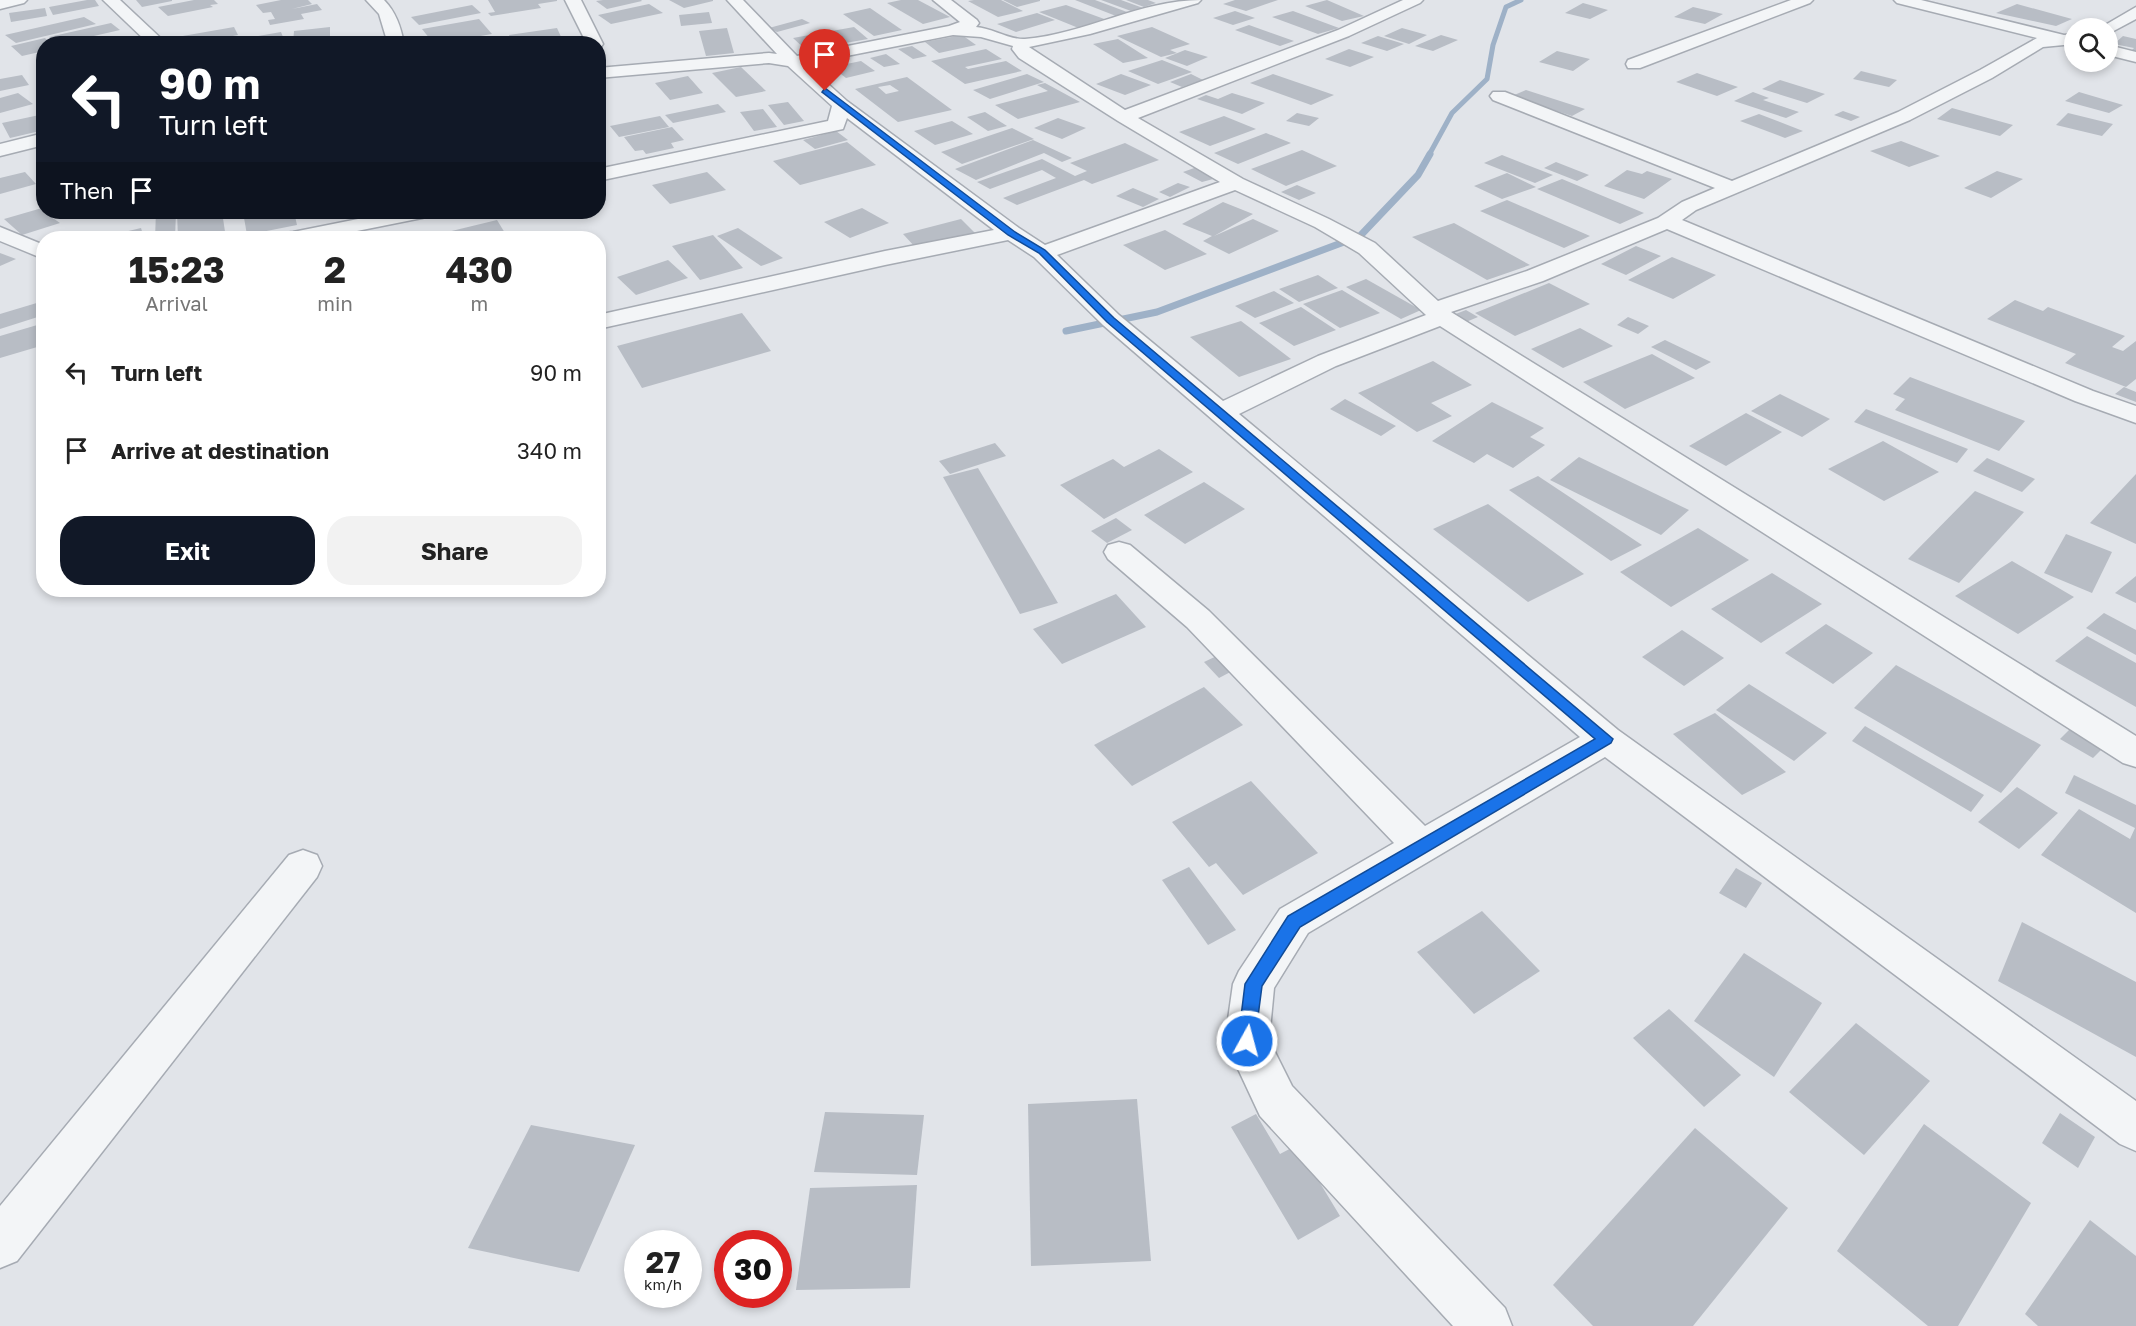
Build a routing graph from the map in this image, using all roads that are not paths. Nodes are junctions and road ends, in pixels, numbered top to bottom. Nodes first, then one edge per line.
1 (19, 0) edge
2 (111, 0) edge
3 (374, 0) edge
4 (573, 0) edge
5 (735, 0) edge
6 (941, 0) edge
7 (1193, 0) edge
8 (1415, 0) edge
9 (1805, 0) edge
10 (1902, 0) edge
11 (2125, 0) edge
12 (2136, 3) edge
13 (0, 4) edge
14 (2136, 12) edge
15 (2118, 23) edge
16 (977, 28) junction
17 (150, 36) edge
18 (394, 36) edge
19 (592, 36) edge
20 (2064, 38) edge
21 (2064, 40) edge
22 (1022, 44) junction
23 (2118, 52) edge
24 (606, 53) edge
25 (2136, 57) edge
26 (793, 62) junction
27 (1634, 64) dead end
28 (606, 72) edge
29 (1499, 96) dead end
30 (841, 105) junction
31 (1124, 117) junction
32 (36, 141) edge
33 (0, 150) edge
34 (606, 173) edge
35 (1236, 183) junction
36 (1732, 188) junction
37 (387, 219) edge
38 (1665, 222) junction
39 (328, 231) edge
40 (0, 233) edge
41 (1011, 233) junction
42 (36, 249) edge
43 (1042, 252) junction
44 (1438, 314) junction
45 (606, 320) edge
46 (1222, 412) junction
47 (2136, 416) edge
48 (1119, 552) dead end
49 (1606, 739) junction
50 (2136, 753) edge
51 (1422, 847) junction
52 (303, 866) dead end
53 (2136, 1128) edge
54 (0, 1244) edge
55 (1487, 1326) edge

1 - 13 street
2 - 17 street
3 - 18 street
4 - 19 street
5 - 26 street
6 - 16 street
7 - 22 street
8 - 31 street
9 - 27 street
10 - 20 street
11 - 12 street
14 - 15 street
16 - 22 street
16 - 26 street
21 - 36 street
22 - 31 street
23 - 25 street
24 - 28 street
26 - 28 street
26 - 30 street
29 - 36 street
30 - 34 street
30 - 41 street
31 - 35 street
32 - 33 street
35 - 43 street
35 - 44 street
36 - 38 street
37 - 39 street
38 - 44 street
38 - 47 street
40 - 42 street
41 - 43 street
41 - 45 street
43 - 46 street
44 - 46 street
44 - 50 street
46 - 49 street
48 - 51 street
49 - 51 street
49 - 53 street
51 - 55 street
52 - 54 street

